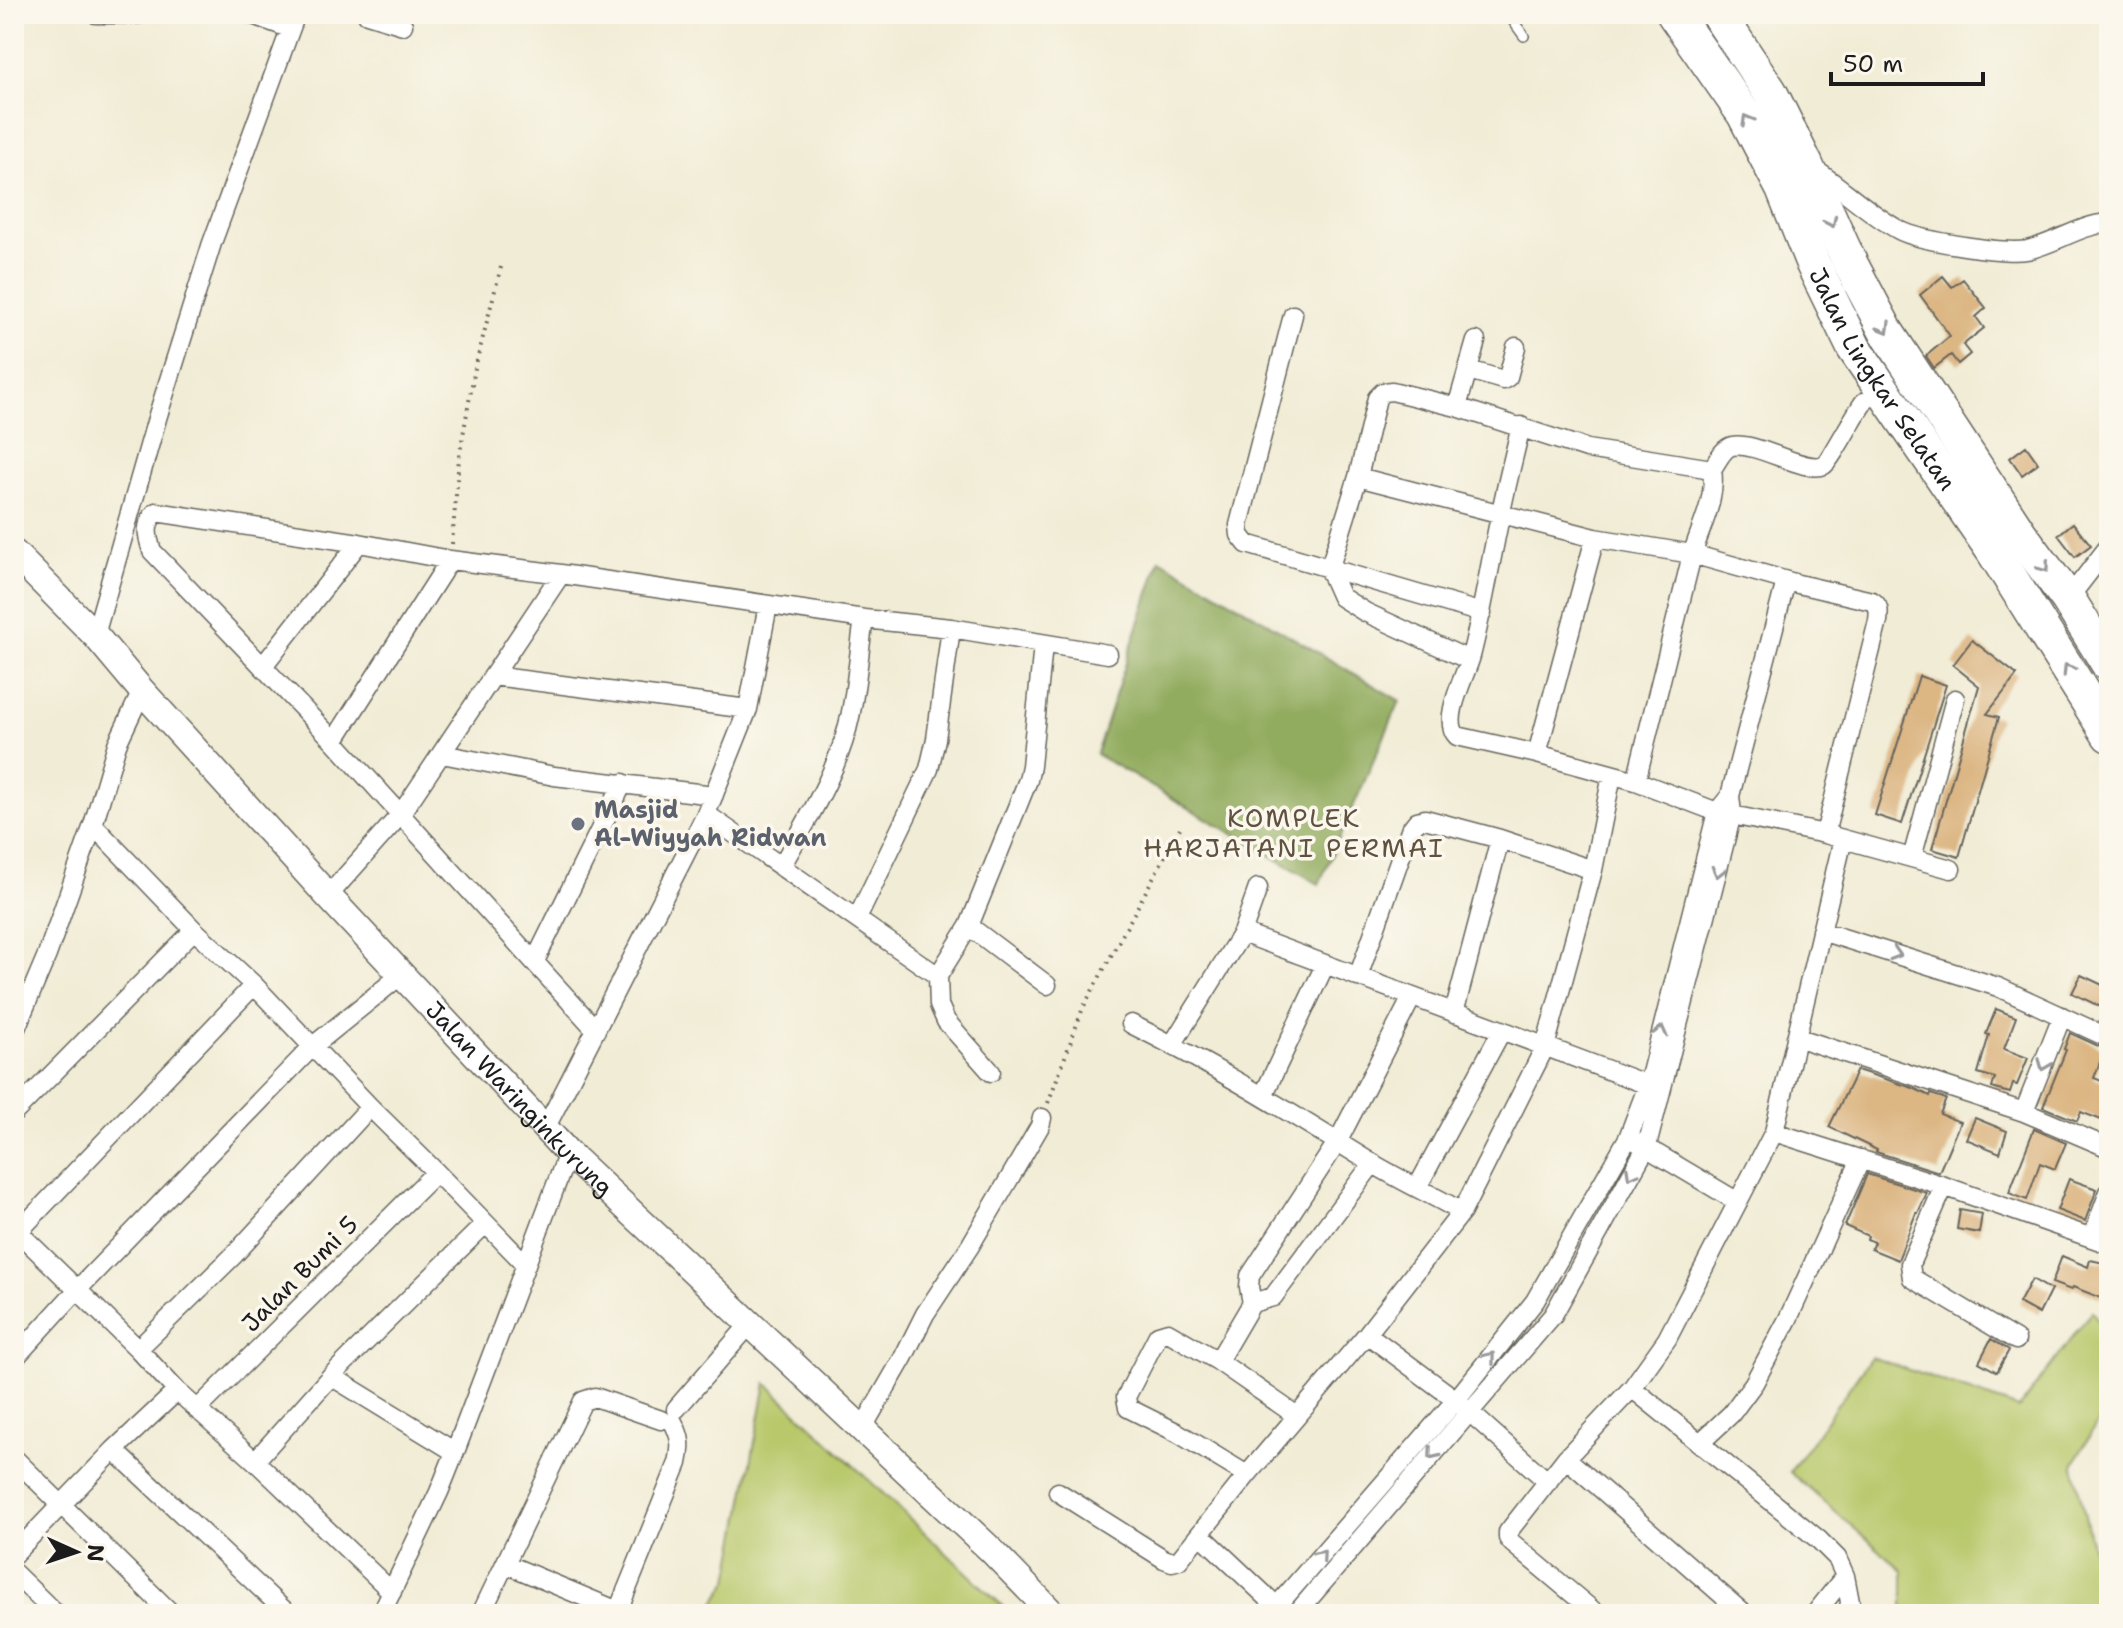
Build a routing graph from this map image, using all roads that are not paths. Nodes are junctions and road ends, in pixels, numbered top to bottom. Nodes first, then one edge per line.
1 (96, 14) edge
2 (137, 14) edge
3 (250, 14) edge
4 (367, 14) edge
5 (1508, 14) edge
6 (1674, 14) edge
7 (1718, 14) edge
8 (293, 21) edge
9 (403, 25) dead end
10 (1524, 36) dead end
11 (1801, 179) junction
12 (2109, 223) edge
13 (1293, 315) dead end
14 (1476, 341) dead end
15 (1516, 347) dead end
16 (1469, 370) junction
17 (1864, 402) dead end
18 (1457, 407) junction
19 (1521, 426) junction
20 (1712, 469) junction
21 (1358, 477) junction
22 (1500, 515) junction
23 (1595, 538) junction
24 (359, 543) junction
25 (2007, 543) junction
26 (2109, 546) edge
27 (1692, 554) junction
28 (450, 560) junction
29 (18, 563) edge
30 (1329, 570) junction
31 (561, 574) junction
32 (1786, 581) junction
33 (2068, 599) junction
34 (768, 605) junction
35 (1482, 613) junction
36 (864, 619) junction
37 (951, 628) junction
38 (95, 635) junction
39 (1043, 645) junction
40 (1108, 654) dead end
41 (1469, 660) junction
42 (2109, 665) edge
43 (263, 666) junction
44 (493, 676) junction
45 (142, 691) junction
46 (1955, 699) dead end
47 (748, 709) junction
48 (2109, 735) edge
49 (334, 741) junction
50 (442, 754) junction
51 (1537, 754) junction
52 (1612, 775) junction
53 (1636, 781) junction
54 (623, 783) junction
55 (714, 795) junction
56 (1726, 807) junction
57 (401, 814) junction
58 (706, 814) junction
59 (93, 825) junction
60 (1834, 836) junction
61 (1500, 839) junction
62 (1912, 858) junction
63 (781, 867) junction
64 (1951, 869) dead end
65 (1593, 870) junction
66 (1258, 888) dead end
67 (328, 896) junction
68 (857, 919) junction
69 (969, 926) junction
70 (194, 930) junction
71 (1821, 931) junction
72 (1242, 933) junction
73 (535, 961) junction
74 (1325, 965) junction
75 (401, 975) junction
76 (938, 976) junction
77 (1358, 977) junction
78 (254, 985) junction
79 (1047, 985) dead end
80 (1412, 997) junction
81 (1454, 1013) junction
82 (2062, 1016) junction
83 (1131, 1024) dead end
84 (596, 1030) junction
85 (1502, 1030) junction
86 (14, 1033) edge
87 (1796, 1037) junction
88 (2109, 1038) edge
89 (1172, 1045) junction
90 (313, 1046) junction
91 (1545, 1047) junction
92 (991, 1072) dead end
93 (1655, 1086) junction
94 (1263, 1096) junction
95 (370, 1107) junction
96 (2024, 1112) junction
97 (14, 1113) edge
98 (1042, 1118) road end
99 (545, 1129) junction
100 (1774, 1132) junction
101 (1628, 1138) junction
102 (1338, 1141) junction
103 (1647, 1146) junction
104 (2109, 1148) edge
105 (568, 1153) junction
106 (1861, 1159) junction
107 (1373, 1163) junction
108 (436, 1172) junction
109 (1418, 1186) junction
110 (1944, 1186) junction
111 (2109, 1192) edge
112 (1738, 1202) junction
113 (1462, 1212) junction
114 (485, 1224) junction
115 (16, 1230) edge
116 (2100, 1241) edge
117 (526, 1265) junction
118 (77, 1290) junction
119 (1252, 1303) junction
120 (749, 1325) junction
121 (1367, 1334) junction
122 (2016, 1340) dead end
123 (138, 1349) junction
124 (15, 1355) edge
125 (1218, 1361) junction
126 (331, 1376) junction
127 (1632, 1388) junction
128 (177, 1391) junction
129 (1463, 1405) junction
130 (197, 1410) junction
131 (1297, 1416) junction
132 (670, 1417) junction
133 (862, 1429) junction
134 (1700, 1443) junction
135 (114, 1450) junction
136 (455, 1452) junction
137 (14, 1458) edge
138 (1566, 1458) junction
139 (255, 1461) junction
140 (1247, 1475) junction
141 (1548, 1482) junction
142 (1058, 1492) dead end
143 (61, 1505) junction
144 (1200, 1534) junction
145 (14, 1554) edge
146 (506, 1564) junction
147 (14, 1573) edge
148 (1845, 1576) junction
149 (392, 1592) junction
150 (1278, 1611) edge
151 (618, 1613) edge
152 (56, 1614) edge
153 (172, 1614) edge
154 (288, 1614) edge
155 (381, 1614) edge
156 (481, 1614) edge
157 (1053, 1614) edge
158 (1296, 1614) edge
159 (1597, 1614) edge
160 (1744, 1614) edge
161 (1815, 1614) edge
162 (1848, 1614) edge

1 - 2 street
3 - 8 street
4 - 9 street
5 - 10 lane
11 -> 6 highway, Jalan Lingkar Selatan
7 - 11 highway, Jalan Lingkar Selatan
8 - 38 street
11 - 12 street
11 -> 25 highway, Jalan Lingkar Selatan
11 - 25 highway, Jalan Lingkar Selatan
13 - 30 street
14 - 16 street
15 - 16 street
16 - 18 street
17 - 20 street
18 - 19 street
18 - 21 street
19 - 20 street
19 - 22 street
20 - 27 street
21 - 22 street
21 - 30 street
22 - 23 street
22 - 35 street
23 - 27 street
23 - 51 street
24 - 28 street
24 - 43 street
24 - 43 street
25 -> 33 highway, Jalan Lingkar Selatan
48 -> 25 highway, Jalan Lingkar Selatan
26 - 33 street
27 - 32 street
27 - 53 street
28 - 31 street
28 - 49 street
29 - 38 street, Jalan Waringinkurung
30 - 35 street
30 - 41 street
31 - 34 street
31 - 44 street
32 - 56 street
32 - 60 street
33 - 42 highway, Jalan Lingkar Selatan
34 - 36 street
34 - 47 street
35 - 41 street
36 - 37 street
36 - 63 street
37 - 39 street
37 - 68 street
38 - 45 street, Jalan Waringinkurung
39 - 40 street
39 - 69 street
41 - 51 street
43 - 49 street
44 - 47 street
44 - 50 street
45 - 59 street
45 - 67 street, Jalan Waringinkurung
46 - 62 street
47 - 55 street
49 - 57 street
50 - 54 street
50 - 57 street
51 - 52 street
52 - 53 street
52 - 65 street
53 - 56 street
54 - 55 street
54 - 73 street
55 - 58 street
56 - 60 street
56 - 93 street
57 - 67 street
57 - 73 street
58 - 63 street
58 - 84 street
59 - 70 street
59 - 86 street
60 - 62 street
60 - 71 street
61 - 65 street
61 - 77 street
61 - 81 street
62 - 64 street
63 - 68 street
65 - 91 street
66 - 72 street
67 - 75 street, Jalan Waringinkurung
68 - 76 street
69 - 76 street
69 - 79 street
70 - 78 street
70 - 97 street
71 -> 82 street
71 - 87 street
72 - 74 street
72 - 89 street
73 - 84 street
74 - 77 street
74 - 94 street
75 - 90 street
75 - 99 street, Jalan Waringinkurung
76 - 92 street
77 - 80 street
78 - 90 street
78 - 115 street
80 - 81 street
80 - 102 street
81 - 85 street
82 - 88 street
82 -> 96 street
83 - 89 street
84 - 99 street
85 - 91 street
85 - 109 street
87 - 96 street
87 - 100 street
89 - 94 street
90 - 95 street
90 - 118 street
91 - 93 street
91 - 113 street
93 - 101 street
93 - 103 street
94 - 102 street
95 - 108 street
95 - 123 street
96 - 104 street
98 - 133 street
99 - 105 street, Jalan Waringinkurung
100 - 106 street
100 - 112 street
101 - 103 street
129 -> 101 street
102 - 107 street
102 - 119 street
103 - 112 street
103 -> 129 street
105 - 117 street
105 - 120 street, Jalan Waringinkurung
106 - 110 street
106 - 134 street
107 - 109 street
107 - 119 street
108 - 114 street
108 - 130 street, Jalan Bumi 5
109 - 113 street
110 - 116 street
110 - 122 street
111 - 116 street
112 - 127 street
113 - 121 street
114 - 117 street
114 - 126 street
115 - 118 street
117 - 136 street
118 - 123 street
118 - 124 street
119 - 125 street
120 - 132 street
120 - 133 street, Jalan Waringinkurung
121 - 129 street
121 - 131 street
123 - 128 street
125 - 131 street
125 - 140 street
126 - 136 street
126 - 139 street
127 - 134 street
127 - 138 street
128 - 130 street
128 - 135 street
129 - 141 street
150 -> 129 street
129 -> 158 street
130 - 139 street
131 - 140 street
132 - 146 street
132 - 151 street
133 - 157 street, Jalan Waringinkurung
134 - 148 street
135 - 143 street
135 - 154 street
136 - 149 street
137 - 143 street
138 - 141 street
138 - 160 street
139 - 149 street
140 - 144 street
141 - 159 street
142 - 144 street
143 - 145 street
143 - 153 street
144 - 150 street
146 - 151 street
146 - 156 street
147 - 152 street
148 - 161 street
148 - 162 street
149 - 155 street

